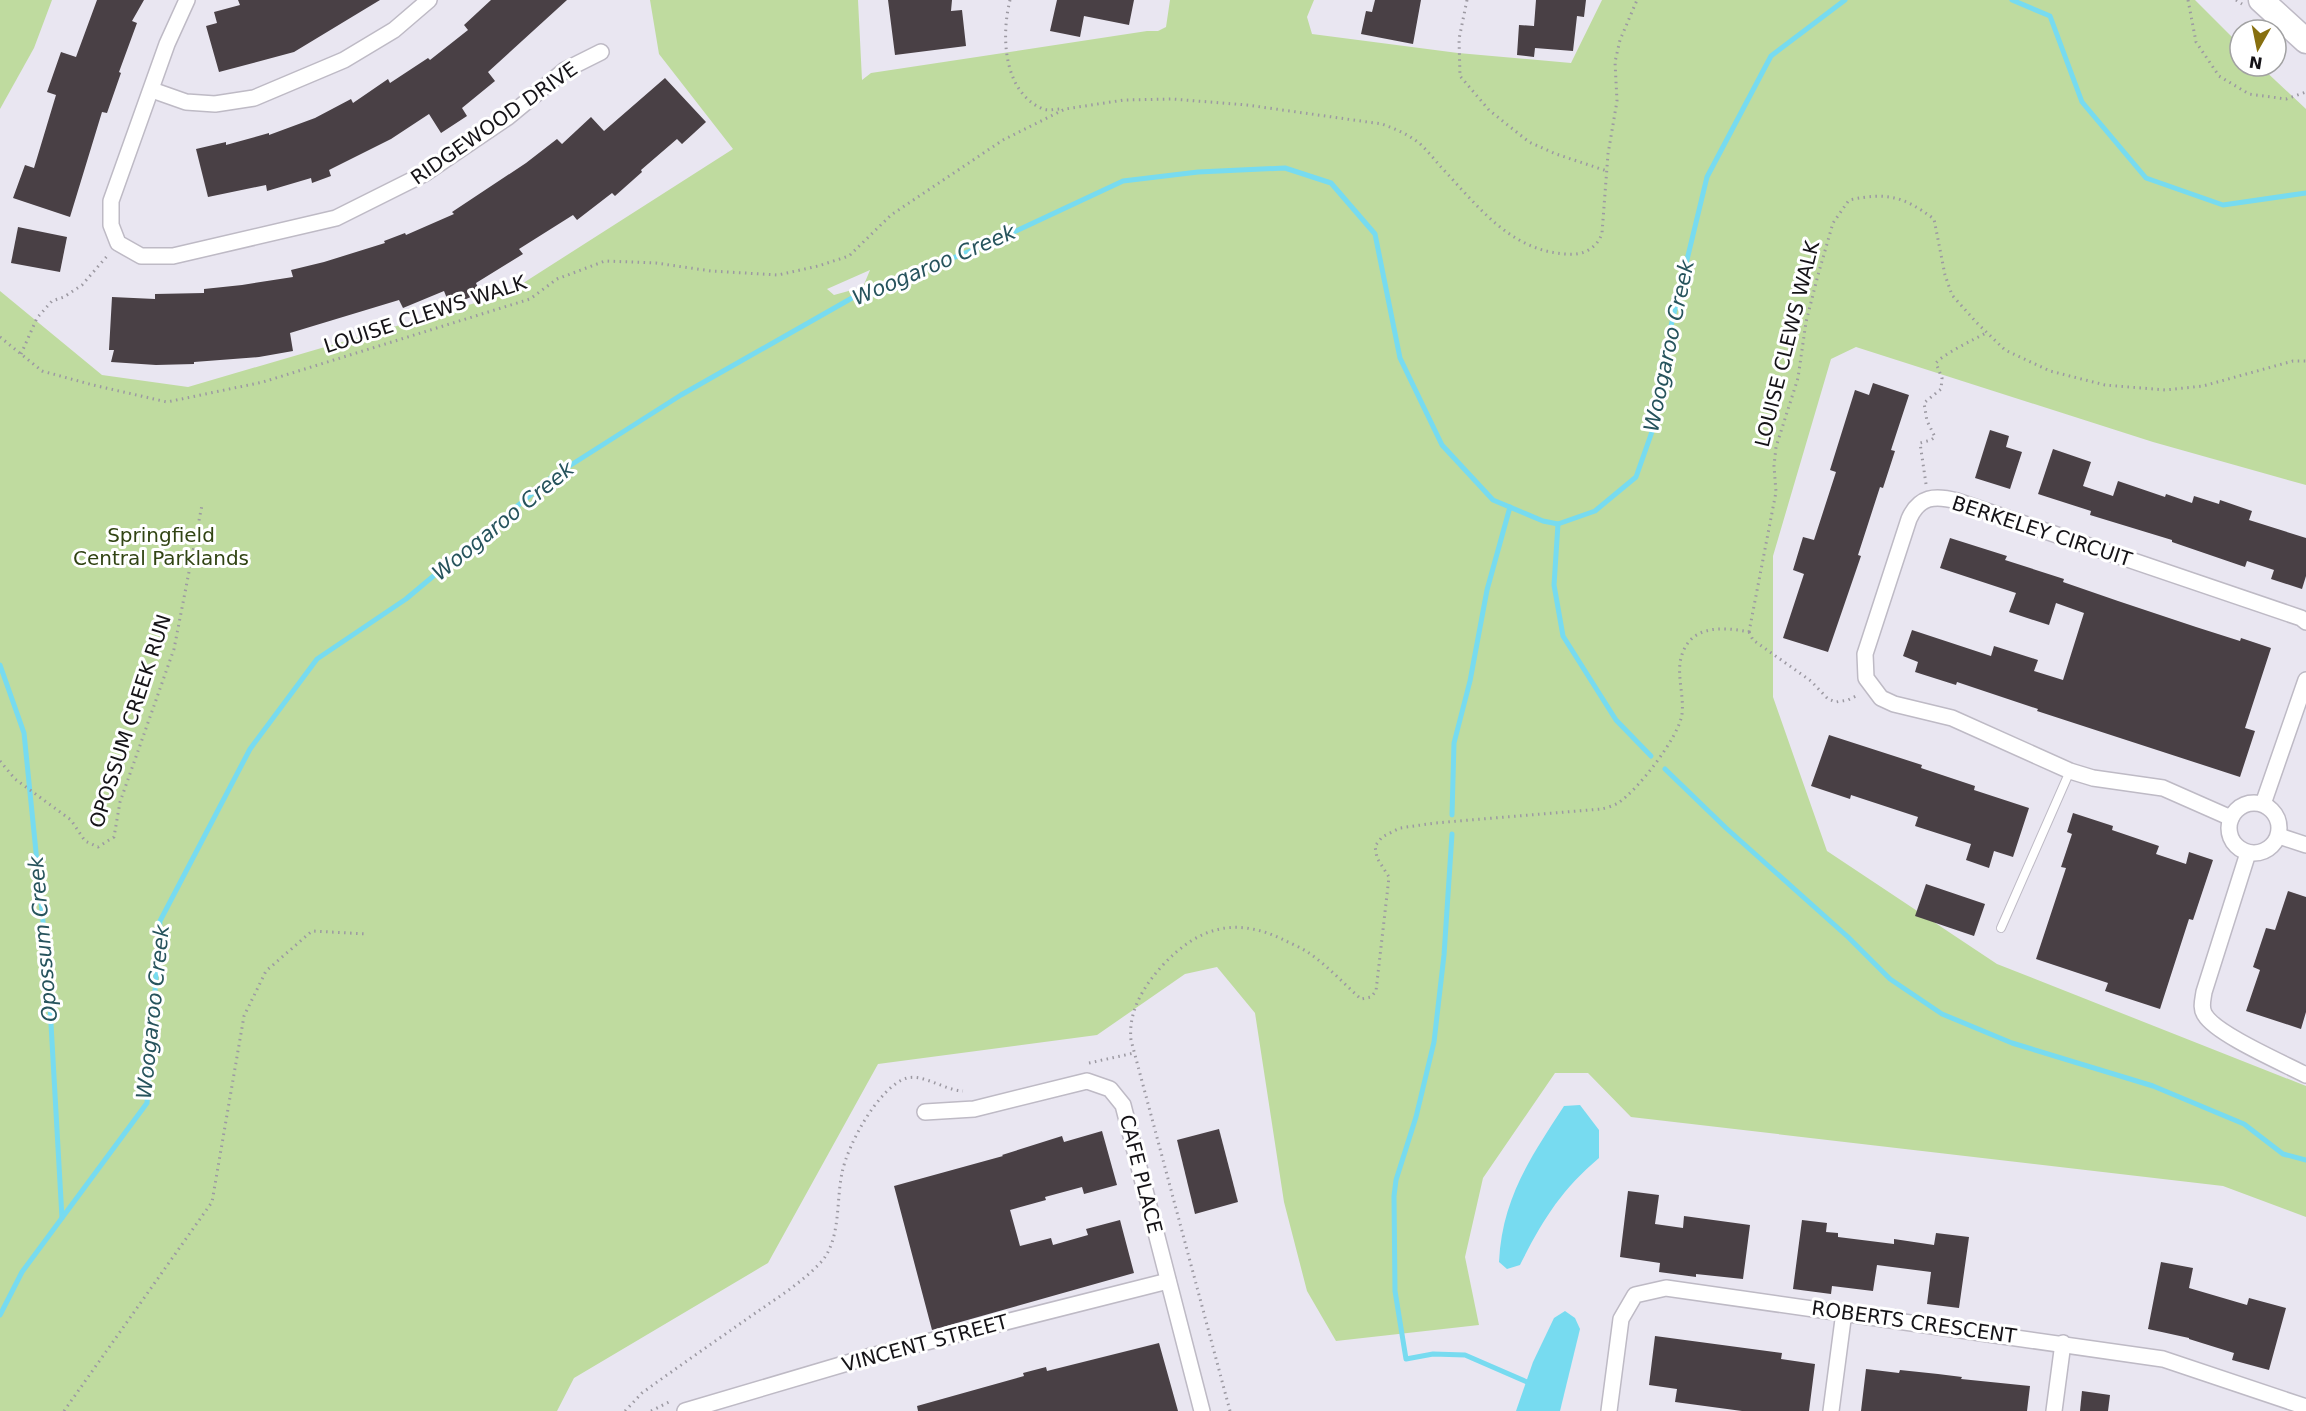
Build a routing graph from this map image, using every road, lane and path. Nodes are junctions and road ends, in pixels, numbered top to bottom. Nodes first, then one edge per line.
1 (187, 0) edge
2 (429, 0) edge
3 (1010, 0) edge
4 (1467, 0) edge
5 (1637, 0) edge
6 (2188, 0) edge
7 (2260, 0) edge
8 (2306, 41) edge
9 (602, 52) dead end
10 (152, 90) junction
11 (2306, 92) edge
12 (1065, 109) junction
13 (1607, 171) junction
14 (118, 243) junction
15 (1986, 333) junction
16 (0, 338) edge
17 (21, 354) junction
18 (2306, 361) edge
19 (1928, 498) junction
20 (202, 505) dead end
21 (2306, 622) edge
22 (1749, 632) junction
23 (2306, 680) edge
24 (1872, 687) junction
25 (0, 761) edge
26 (2070, 771) junction
27 (2263, 804) junction
28 (2231, 818) junction
29 (2278, 836) junction
30 (2306, 845) edge
31 (2248, 853) junction
32 (2001, 928) dead end
33 (366, 934) dead end
34 (1134, 1053) junction
35 (1079, 1066) dead end
36 (2306, 1075) edge
37 (969, 1092) dead end
38 (925, 1112) dead end
39 (1168, 1281) junction
40 (1844, 1312) junction
41 (2063, 1343) junction
42 (2276, 1405) edge
43 (2306, 1407) edge
44 (64, 1411) edge
45 (625, 1411) edge
46 (685, 1411) edge
47 (1202, 1411) edge
48 (1230, 1411) edge
49 (1609, 1411) edge
50 (1832, 1411) edge
51 (2054, 1411) edge

1 - 10 street
2 - 10 street
3 - 12 path
4 - 13 path
5 - 13 path, LOUISE CLEWS WALK
6 - 11 path
7 - 8 main road
9 - 14 street, RIDGEWOOD DRIVE
10 - 14 street
12 - 13 path, LOUISE CLEWS WALK
12 - 17 path, LOUISE CLEWS WALK
14 - 17 path
15 - 18 path, LOUISE CLEWS WALK
15 - 19 path
15 - 22 path, LOUISE CLEWS WALK
16 - 17 path, LOUISE CLEWS WALK
19 - 21 street, BERKELEY CIRCUIT
19 - 24 street, BERKELEY CIRCUIT
20 - 25 path, OPOSSUM CREEK RUN
22 - 24 path
22 - 34 path
23 - 27 street
24 - 26 street
26 - 28 street
26 - 32 lane
27 - 28 street
27 - 29 street
28 - 31 street
29 - 30 street
29 - 31 street
31 - 36 street
33 - 44 path
34 - 35 path
34 - 48 path
37 - 45 path
38 - 39 street, CAFE PLACE
39 - 46 street, VINCENT STREET
39 - 47 street, CAFE PLACE
40 - 41 street, ROBERTS CRESCENT
40 - 49 street, ROBERTS CRESCENT
40 - 50 street
41 - 42 street, ROBERTS CRESCENT
41 - 51 street
42 - 43 street, ROBERTS CRESCENT

